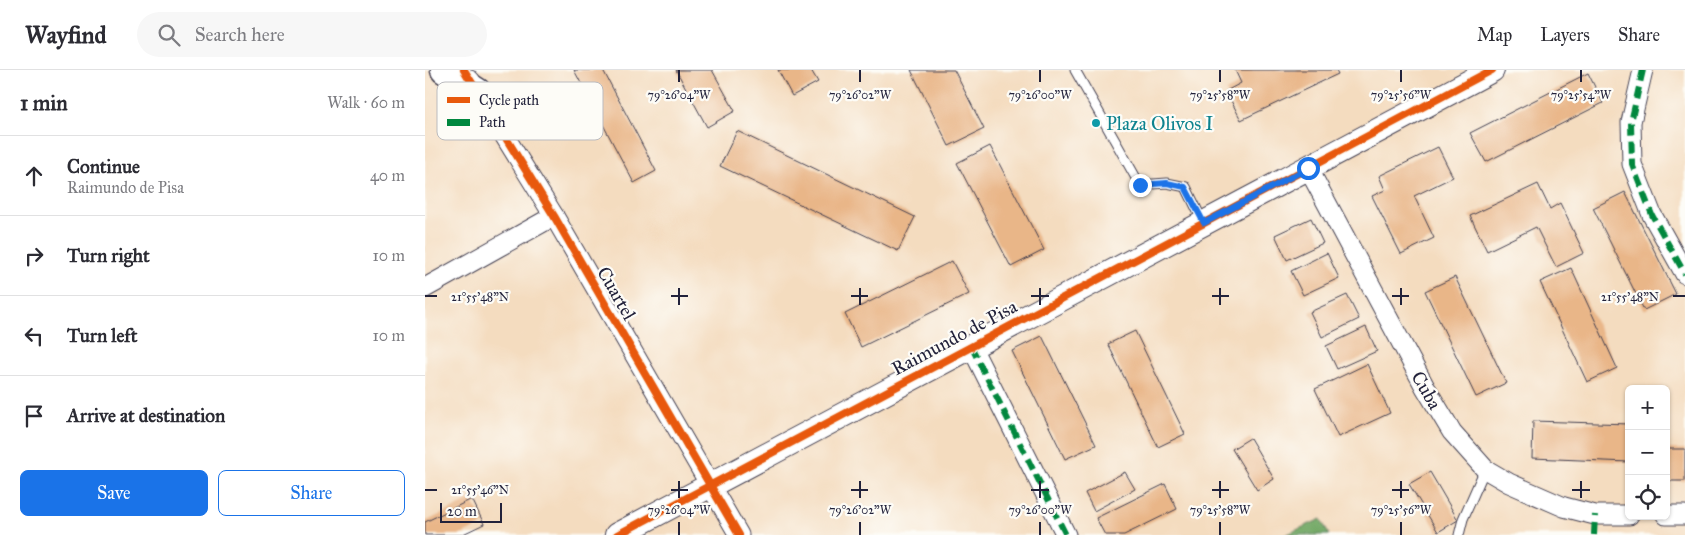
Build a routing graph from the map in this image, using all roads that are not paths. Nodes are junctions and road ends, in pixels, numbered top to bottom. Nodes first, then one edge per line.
1 (444, 70) edge
2 (1075, 70) edge
3 (1491, 70) edge
4 (1643, 70) edge
5 (472, 77) edge
6 (509, 140) edge
7 (1308, 168) junction
8 (554, 216) junction
9 (1204, 223) junction
10 (1685, 274) edge
11 (425, 288) edge
12 (971, 346) junction
13 (1485, 468) junction
14 (710, 485) junction
15 (1625, 515) edge
16 (1670, 515) edge
17 (1685, 515) edge
18 (617, 535) edge
19 (739, 535) edge
20 (1066, 535) edge
21 (1459, 535) edge

1 - 5 main road
2 - 9 lane
3 - 7 street, Raimundo de Pisa
4 - 10 street
6 - 8 street, Cuartel
7 - 9 street, Raimundo de Pisa
7 - 13 street, Cuba
8 - 11 street
8 - 14 street, Cuartel
9 - 12 street, Raimundo de Pisa
12 - 14 street, Raimundo de Pisa
12 - 20 street
13 - 15 street, Cuba
13 - 21 lane
14 - 18 street, Raimundo de Pisa
14 - 19 street, Cuartel
16 - 17 street

